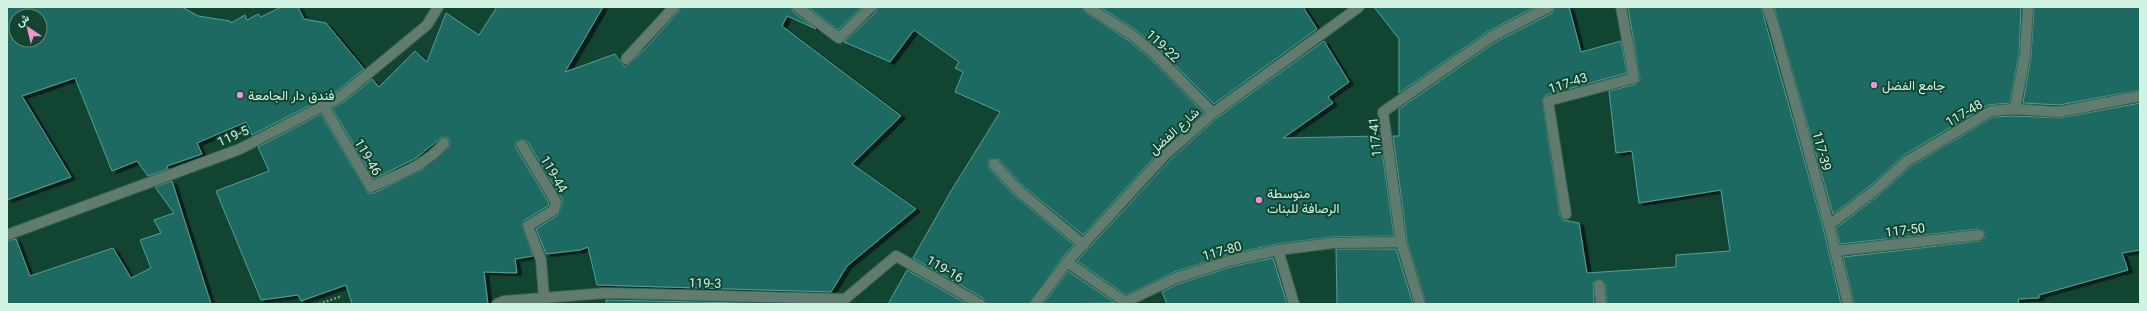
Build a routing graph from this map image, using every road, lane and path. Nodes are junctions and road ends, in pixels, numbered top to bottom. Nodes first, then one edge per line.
1 (438, 7) edge
2 (674, 7) edge
3 (797, 7) edge
4 (871, 7) edge
5 (1088, 7) edge
6 (1359, 7) edge
7 (1549, 7) edge
8 (1621, 7) edge
9 (1767, 7) edge
10 (2028, 7) edge
11 (626, 59) dead end
12 (2140, 96) edge
13 (323, 105) junction
14 (2015, 109) junction
15 (1213, 113) junction
16 (444, 143) dead end
17 (522, 145) dead end
18 (994, 164) dead end
19 (1566, 214) dead end
20 (1829, 226) junction
21 (7, 235) edge
22 (1979, 235) dead end
23 (1401, 242) junction
24 (1084, 245) junction
25 (1278, 250) junction
26 (1835, 251) junction
27 (896, 256) joint
28 (1067, 262) junction
29 (1599, 285) dead end
30 (342, 296) dead end
31 (544, 298) junction
32 (701, 300) edge
33 (319, 304) edge
34 (497, 304) edge
35 (980, 304) edge
36 (1035, 304) edge
37 (1294, 304) edge
38 (1420, 304) edge
39 (1601, 304) edge
40 (1848, 304) edge

1 - 13 street, 119-5
2 - 11 street
3 - 4 street
5 - 15 street, 119-22
6 - 15 street, شارع الفضل
7 - 23 street, 117-41
8 - 19 street, 117-43
9 - 20 street, 117-39
10 - 14 street
12 - 14 street, 117-48
13 - 16 street, 119-46
13 - 21 street, 119-5
14 - 20 street, 117-48
15 - 24 street, شارع الفضل
17 - 31 street, 119-44
18 - 24 street
20 - 26 street, 117-39
22 - 26 street, 117-50
23 - 25 street, 117-80
23 - 38 street, 117-41
24 - 28 street, شارع الفضل
25 - 28 street, 117-80
25 - 37 street
26 - 40 street, 117-39
27 - 32 street, 119-3
27 - 35 street, 119-16
28 - 36 street, شارع الفضل
29 - 39 street
30 - 33 path
31 - 32 street, 119-3
31 - 34 street, 119-3

